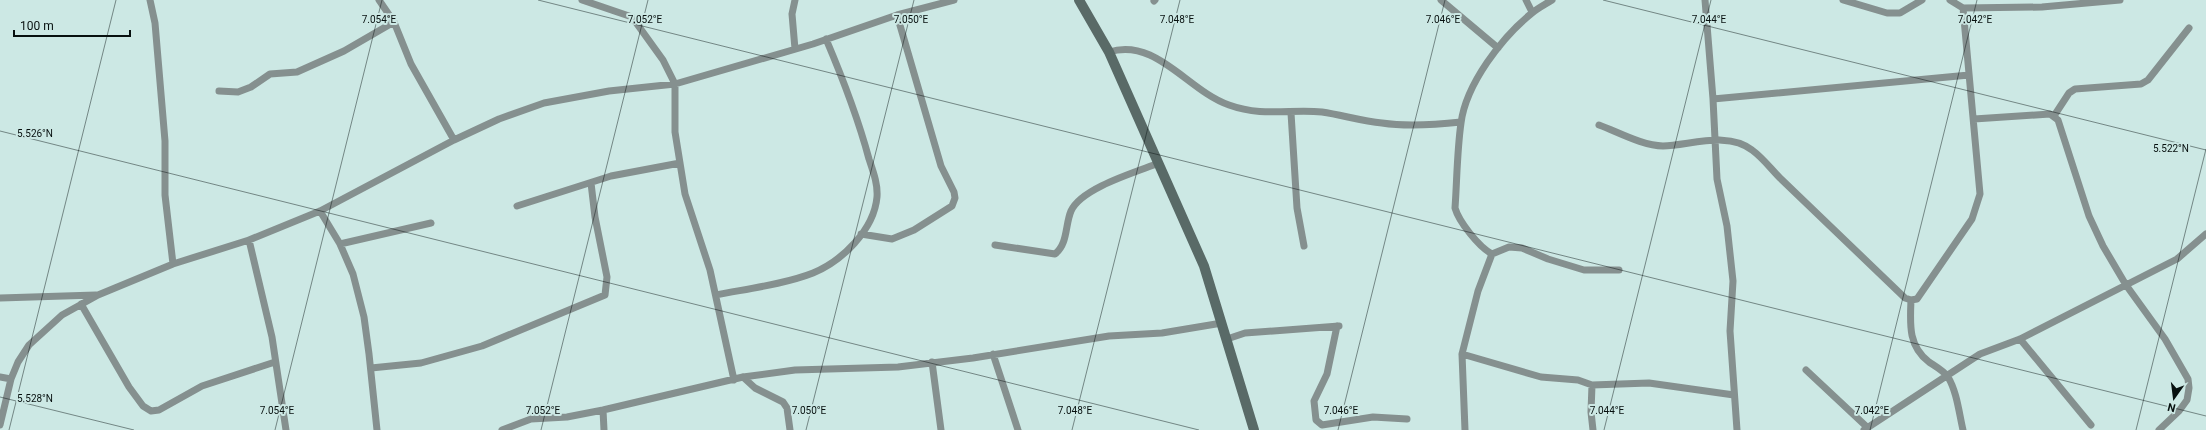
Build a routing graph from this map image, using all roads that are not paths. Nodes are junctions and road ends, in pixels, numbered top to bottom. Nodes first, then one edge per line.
1 (150, 0) edge
2 (379, 0) edge
3 (582, 0) edge
4 (794, 0) edge
5 (954, 0) edge
6 (1079, 0) edge
7 (1441, 0) edge
8 (1526, 0) edge
9 (1552, 0) edge
10 (1705, 0) edge
11 (1843, 0) edge
12 (1922, 0) edge
13 (1950, 0) edge
14 (2037, 0) edge
15 (2120, 0) edge
16 (2042, 6) junction
17 (1962, 8) junction
18 (1532, 12) junction
19 (897, 15) junction
20 (394, 22) junction
21 (2189, 28) dead end
22 (826, 40) junction
23 (1498, 48) junction
24 (795, 49) junction
25 (1109, 52) junction
26 (1969, 75) junction
27 (675, 84) junction
28 (219, 91) dead end
29 (1713, 99) junction
30 (1291, 113) junction
31 (2054, 116) junction
32 (1974, 119) junction
33 (1461, 122) junction
34 (1599, 125) dead end
35 (454, 140) junction
36 (1715, 141) junction
37 (680, 163) junction
38 (1159, 163) junction
39 (591, 183) junction
40 (517, 206) dead end
41 (320, 211) junction
42 (431, 222) dead end
43 (861, 234) junction
44 (2206, 234) edge
45 (248, 240) junction
46 (340, 244) junction
47 (995, 245) dead end
48 (1304, 246) dead end
49 (1492, 254) junction
50 (173, 264) junction
51 (1618, 270) dead end
52 (2126, 285) junction
53 (98, 295) junction
54 (716, 296) junction
55 (0, 298) edge
56 (1911, 300) junction
57 (80, 304) junction
58 (1222, 323) junction
59 (1227, 339) junction
60 (2020, 339) junction
61 (993, 354) junction
62 (1462, 354) junction
63 (275, 362) junction
64 (932, 362) junction
65 (371, 368) junction
66 (1806, 370) dead end
67 (1947, 375) junction
68 (0, 377) edge
69 (743, 377) junction
70 (11, 379) junction
71 (734, 380) junction
72 (1592, 385) junction
73 (1734, 395) junction
74 (603, 410) junction
75 (1407, 419) dead end
76 (0, 425) edge
77 (2091, 425) dead end
78 (1866, 429) edge
79 (286, 430) edge
80 (377, 430) edge
81 (502, 430) edge
82 (604, 430) edge
83 (790, 430) edge
84 (942, 430) edge
85 (1018, 430) edge
86 (1254, 430) edge
87 (1465, 430) edge
88 (1593, 430) edge
89 (1737, 430) edge
90 (1963, 430) edge
91 (2159, 430) edge

1 - 50 street
2 - 20 street
3 - 27 street
4 - 24 street
5 - 19 street
6 - 25 street
7 - 23 street
8 - 18 street
9 - 18 street
10 - 29 street
11 - 12 street
13 - 17 street
14 - 16 street
15 - 16 street
16 - 17 street
17 - 26 street
18 - 23 street
19 - 22 street
19 - 43 street
20 - 28 street
20 - 35 street
21 - 31 street
22 - 24 street
22 - 43 street
23 - 33 street
24 - 27 street
25 - 30 street
25 - 38 street
26 - 29 street
26 - 32 street
27 - 35 street
27 - 37 street
29 - 36 street
30 - 33 street
30 - 48 street
31 - 32 street
31 - 52 street
32 - 56 street
33 - 49 street
34 - 36 street
35 - 41 street
36 - 56 street
36 - 73 street
37 - 39 street
37 - 54 street
38 - 47 street
38 - 58 street
39 - 40 street
39 - 65 street
41 - 45 street
41 - 46 street
42 - 46 street
43 - 54 street
44 - 52 street
45 - 50 street
45 - 63 street
46 - 65 street
49 - 51 street
49 - 62 street
50 - 53 street
52 - 60 street
52 - 91 street
53 - 55 street
53 - 57 street
54 - 71 street
56 - 67 street
57 - 63 street
57 - 70 street
58 - 59 street
58 - 61 street
59 - 75 street
59 - 86 street
60 - 67 street
60 - 77 street
61 - 64 street
61 - 85 street
62 - 72 street
62 - 87 street
63 - 79 street
64 - 69 street
64 - 84 street
65 - 80 street
66 - 78 street
67 - 78 street
67 - 90 street
68 - 70 street
69 - 71 street
69 - 83 street
70 - 76 street
71 - 74 street
72 - 73 street
72 - 88 street
73 - 89 street
74 - 81 street
74 - 82 street

